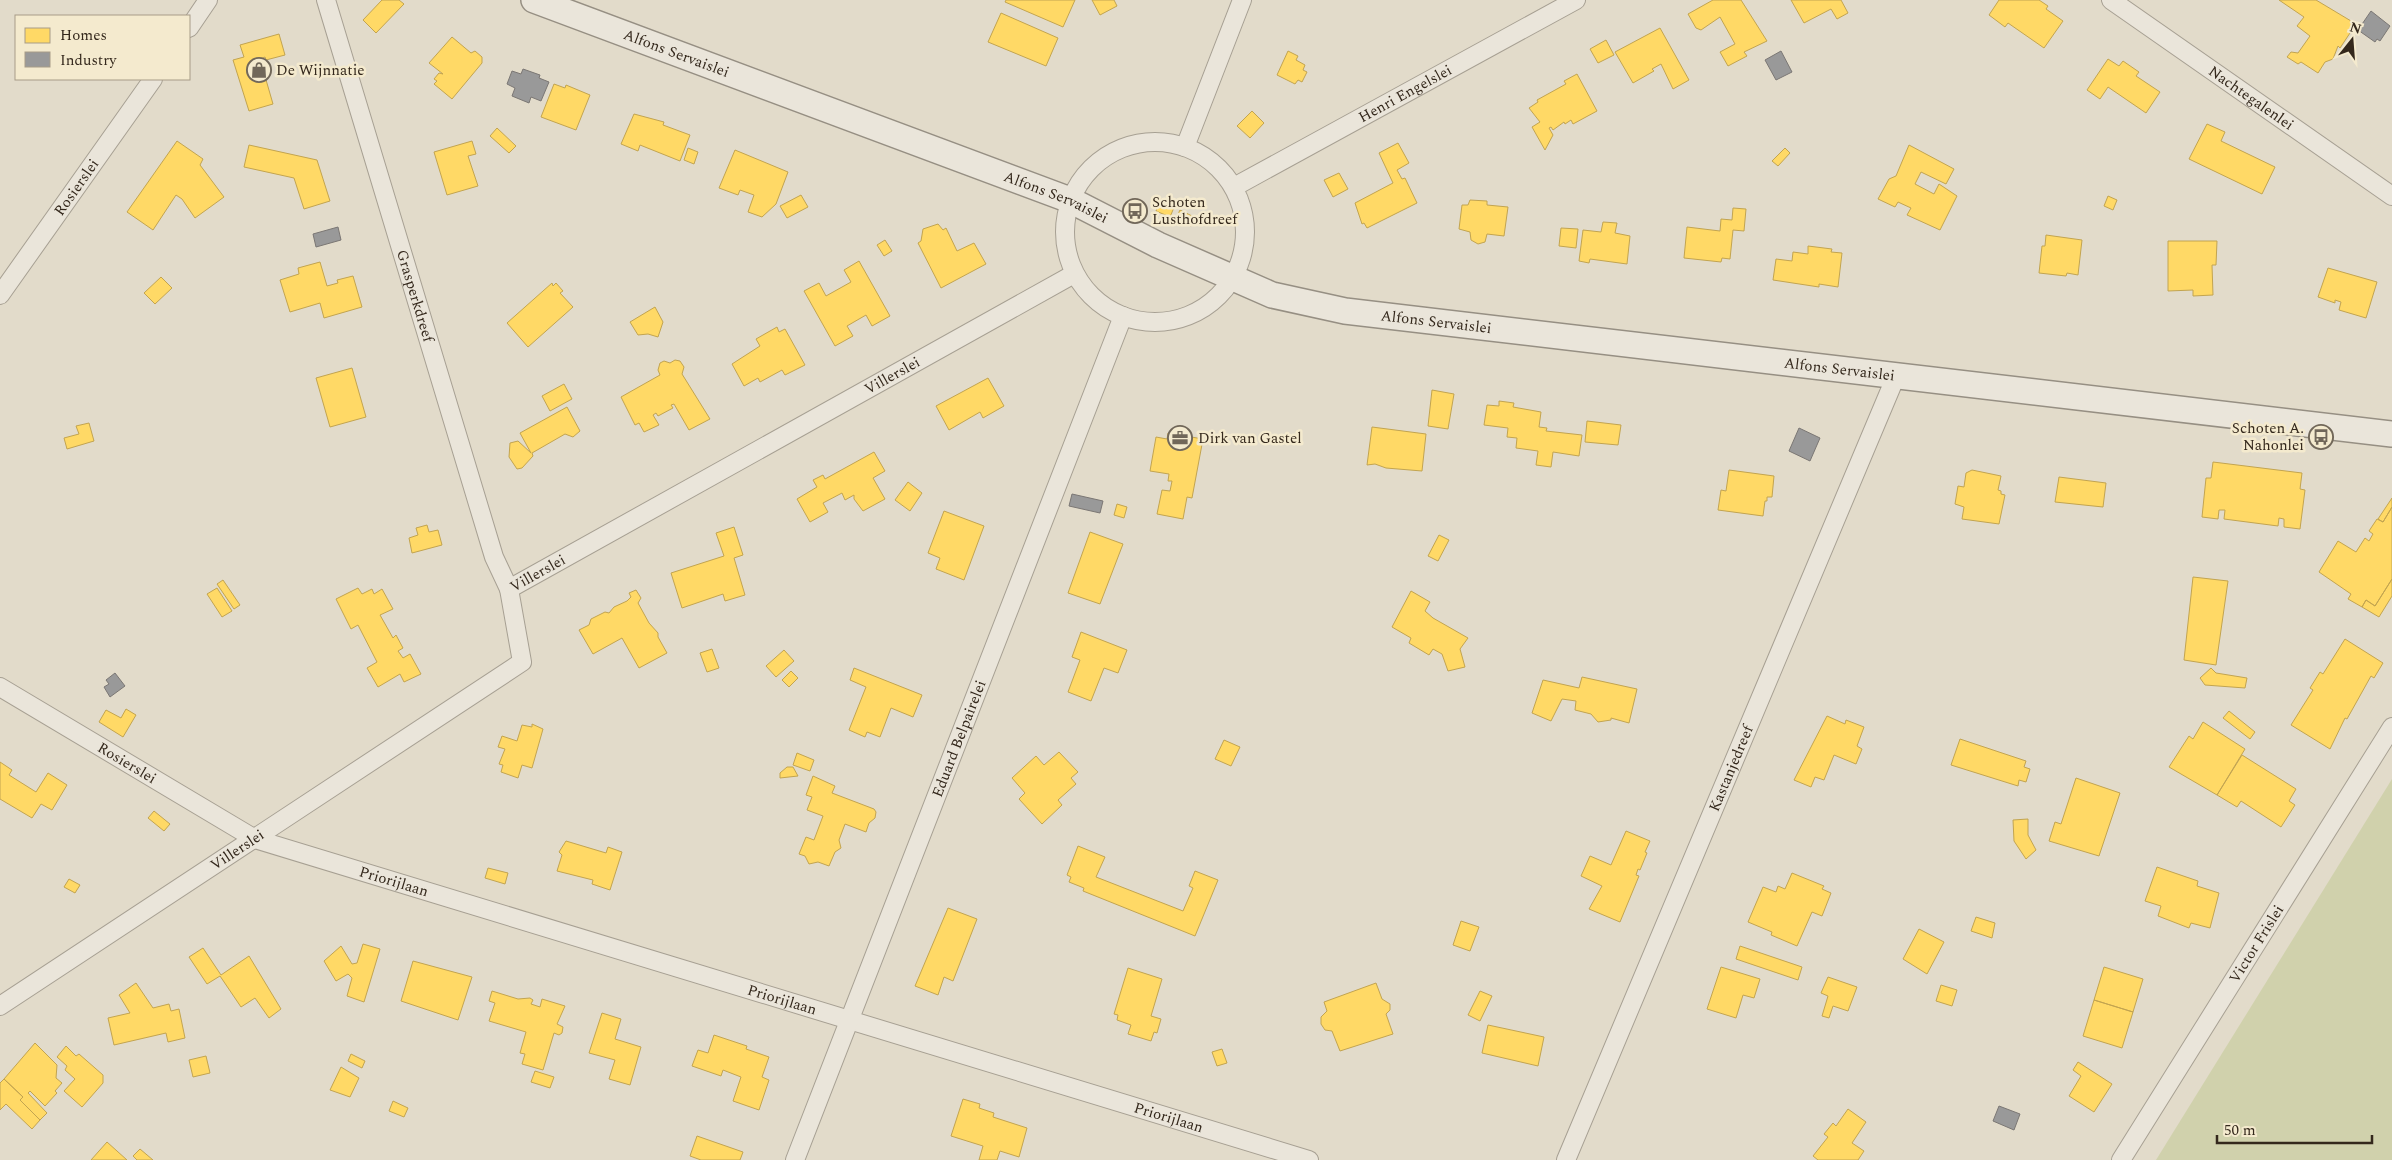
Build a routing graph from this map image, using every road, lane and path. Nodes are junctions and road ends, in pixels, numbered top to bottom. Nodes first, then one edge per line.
1 (208, 0) edge
2 (326, 0) edge
3 (534, 0) edge
4 (1242, 0) edge
5 (1576, 0) edge
6 (2111, 0) edge
7 (190, 27) edge
8 (152, 80) edge
9 (1185, 147) junction
10 (1234, 187) junction
11 (2392, 196) edge
12 (1070, 200) junction
13 (1074, 274) junction
14 (1233, 278) junction
15 (0, 295) edge
16 (1122, 316) junction
17 (1896, 376) junction
18 (2392, 434) edge
19 (509, 589) junction
20 (0, 687) edge
21 (2392, 727) edge
22 (255, 839) junction
23 (0, 1006) edge
24 (850, 1019) junction
25 (795, 1160) edge
26 (1309, 1160) edge
27 (1566, 1160) edge
28 (2121, 1160) edge

1 - 7 street
2 - 19 street, Grasperkdreef
3 - 12 street, Alfons Servaislei
4 - 9 street
5 - 10 street, Henri Engelslei
6 - 11 street, Nachtegalenlei
8 - 15 street, Rosierslei
9 - 10 street
9 - 12 street
10 - 14 street
12 - 13 street
12 - 14 street, Alfons Servaislei
13 - 16 street
13 - 19 street, Villerslei
14 - 16 street
14 - 17 street, Alfons Servaislei
16 - 24 street, Eduard Belpairelei
17 - 18 street, Alfons Servaislei
17 - 27 street, Kastanjedreef
19 - 22 street, Villerslei
20 - 22 street, Rosierslei
21 - 28 street, Victor Frislei
22 - 23 street, Villerslei
22 - 24 street, Priorijlaan
24 - 25 street, Eduard Belpairelei
24 - 26 street, Priorijlaan

